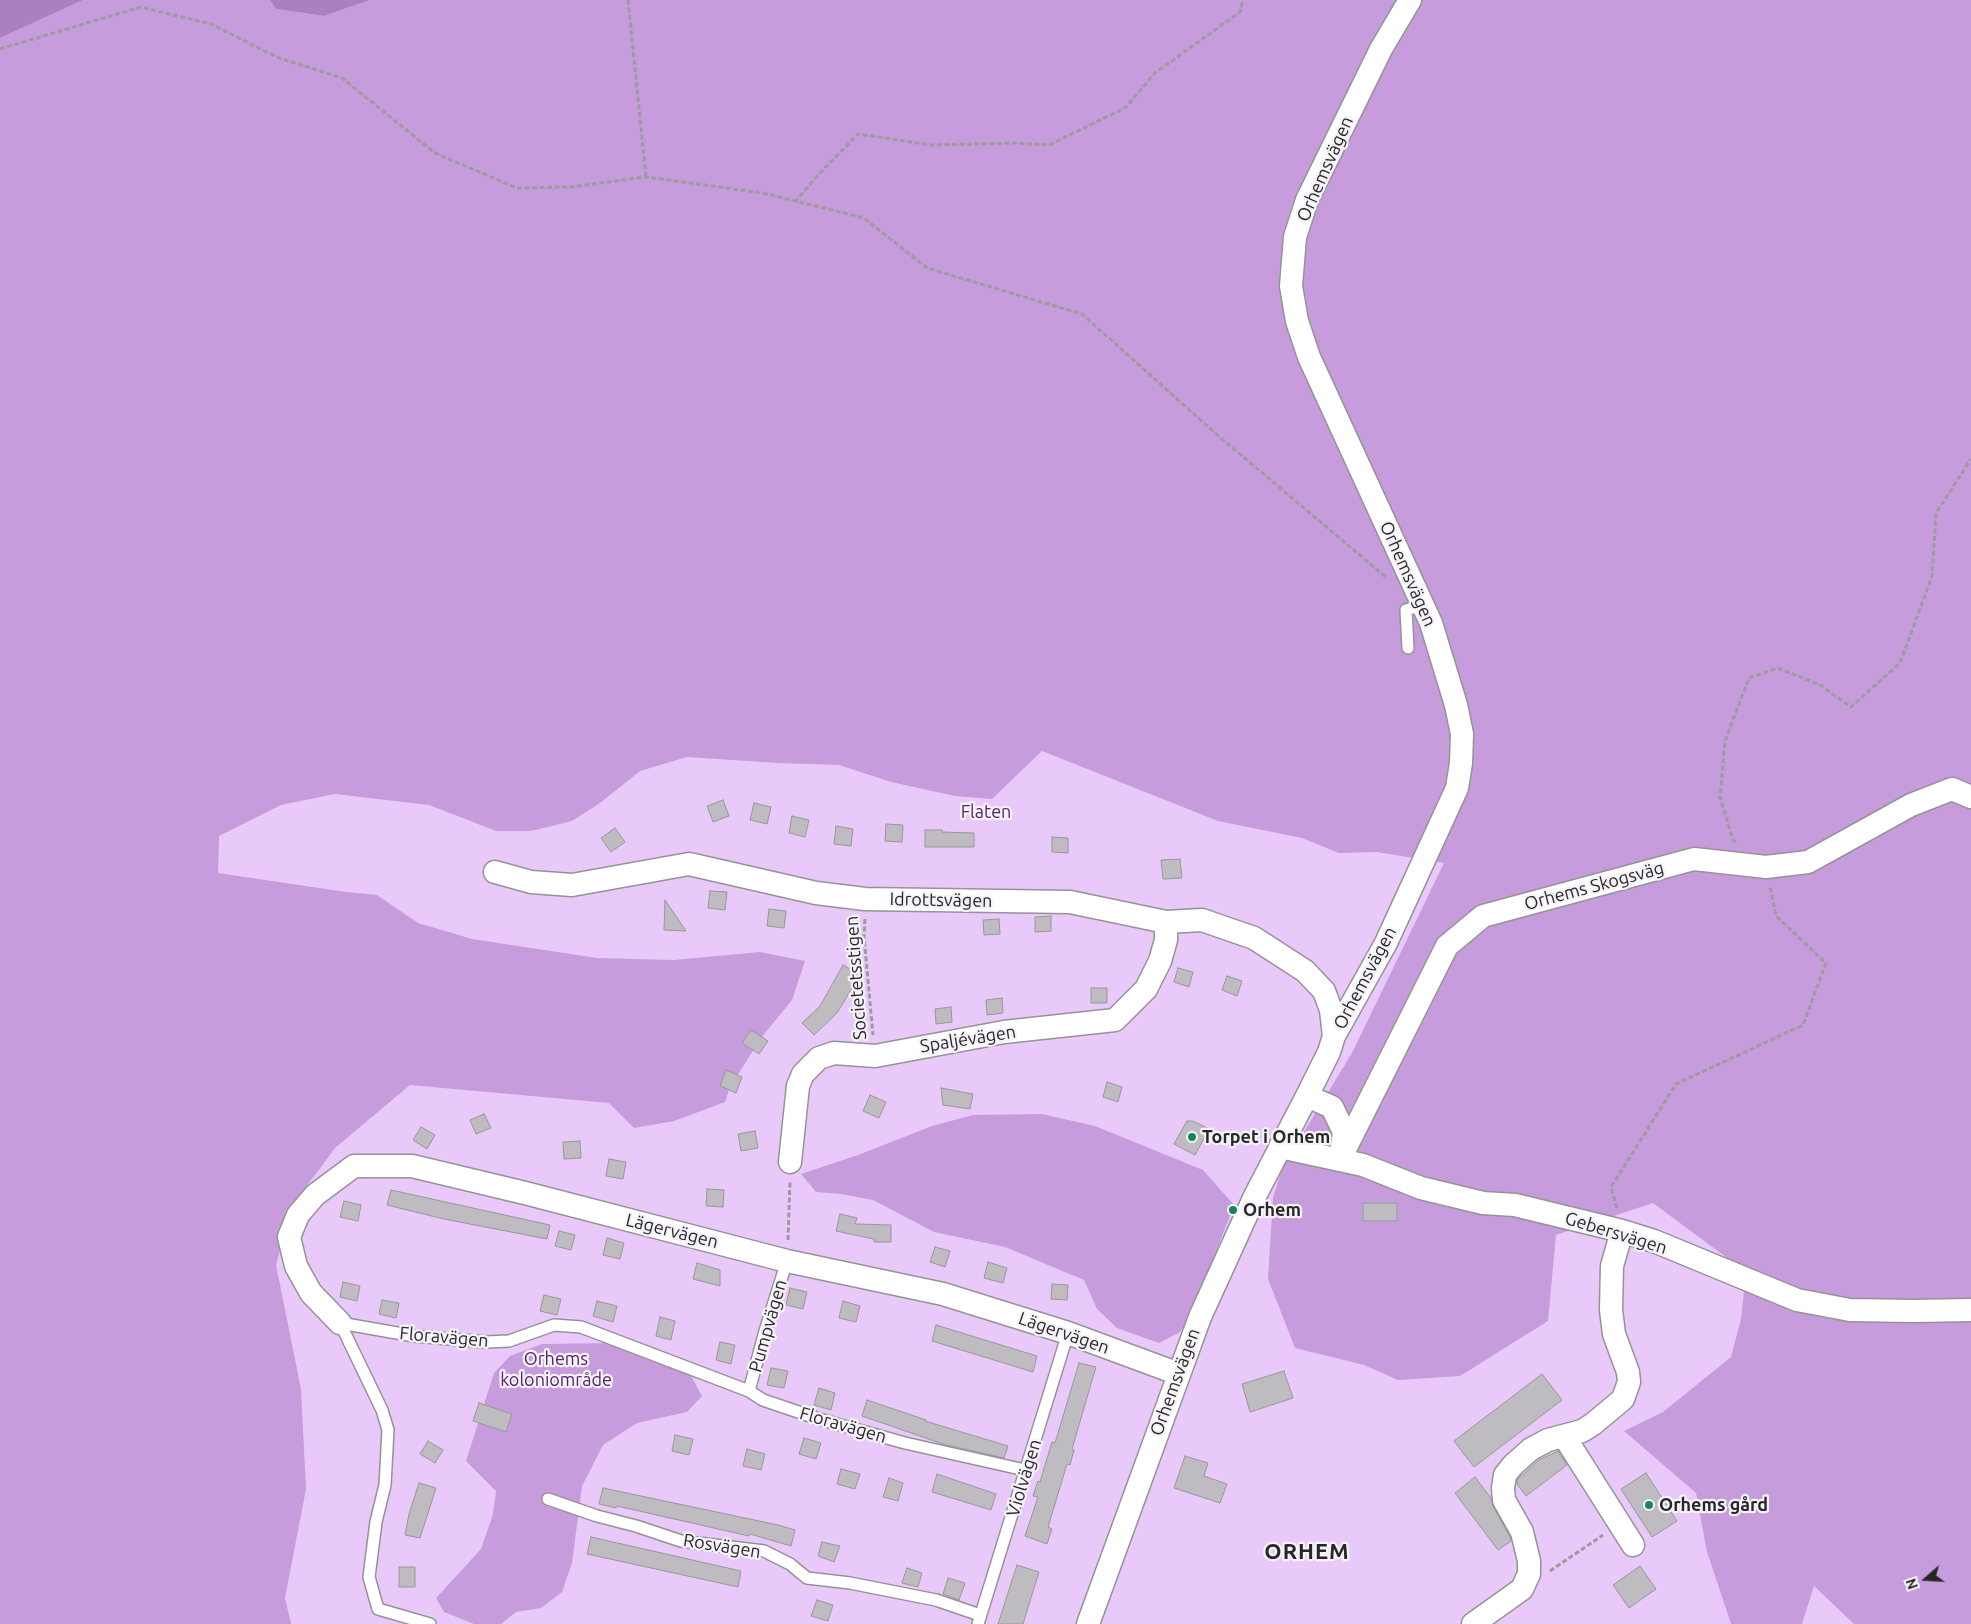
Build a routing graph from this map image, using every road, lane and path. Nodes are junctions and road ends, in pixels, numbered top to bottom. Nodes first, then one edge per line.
1 (628, 0) edge
2 (1243, 0) edge
3 (1410, 0) edge
4 (0, 48) edge
5 (646, 177) junction
6 (795, 202) junction
7 (1971, 459) edge
8 (1409, 575) junction
9 (1423, 605) junction
10 (1408, 648) dead end
11 (1971, 797) edge
12 (1739, 845) dead end
13 (1766, 867) junction
14 (495, 872) dead end
15 (865, 899) junction
16 (1166, 922) junction
17 (1334, 1036) junction
18 (875, 1056) junction
19 (1307, 1096) junction
20 (1280, 1148) junction
21 (1340, 1160) junction
22 (790, 1162) joint
23 (1622, 1231) junction
24 (788, 1261) junction
25 (1971, 1310) edge
26 (340, 1323) junction
27 (1068, 1333) junction
28 (1179, 1374) junction
29 (749, 1391) junction
30 (1564, 1436) junction
31 (1025, 1470) junction
32 (548, 1499) dead end
33 (1620, 1524) junction
34 (1633, 1545) dead end
35 (1522, 1589) junction
36 (979, 1620) edge
37 (430, 1624) edge
38 (1088, 1624) edge
39 (1473, 1624) edge

1 - 5 path
2 - 6 path
3 - 8 street, Orhemsvägen
4 - 5 path
5 - 6 path
6 - 8 path
7 - 12 path
8 - 9 street, Orhemsvägen
9 - 10 lane
9 - 17 street, Orhemsvägen
11 - 13 street, Orhems Skogsväg
13 - 21 street, Orhems Skogsväg
13 - 23 path
14 - 15 street, Idrottsvägen
15 - 16 street, Idrottsvägen
15 - 18 path, Societetsstigen
16 - 17 street, Idrottsvägen
16 - 18 street, Spaljévägen
17 - 19 street, Orhemsvägen
18 - 22 street, Spaljévägen
19 - 20 street, Orhemsvägen
19 - 21 street
20 - 21 street
20 - 28 street, Orhemsvägen
21 - 23 street, Gebersvägen
22 - 24 path
23 - 25 street, Gebersvägen
23 - 30 street
24 - 26 street, Lägervägen
24 - 27 street, Lägervägen
24 - 29 lane, Pumpvägen
26 - 29 lane, Floravägen
26 - 37 lane
27 - 28 street, Lägervägen
27 - 31 lane, Violvägen
28 - 38 street, Orhemsvägen
29 - 31 lane, Floravägen
30 - 33 street
30 - 35 street
31 - 36 lane, Violvägen
32 - 36 lane, Rosvägen
33 - 34 street
33 - 35 path
35 - 39 street

